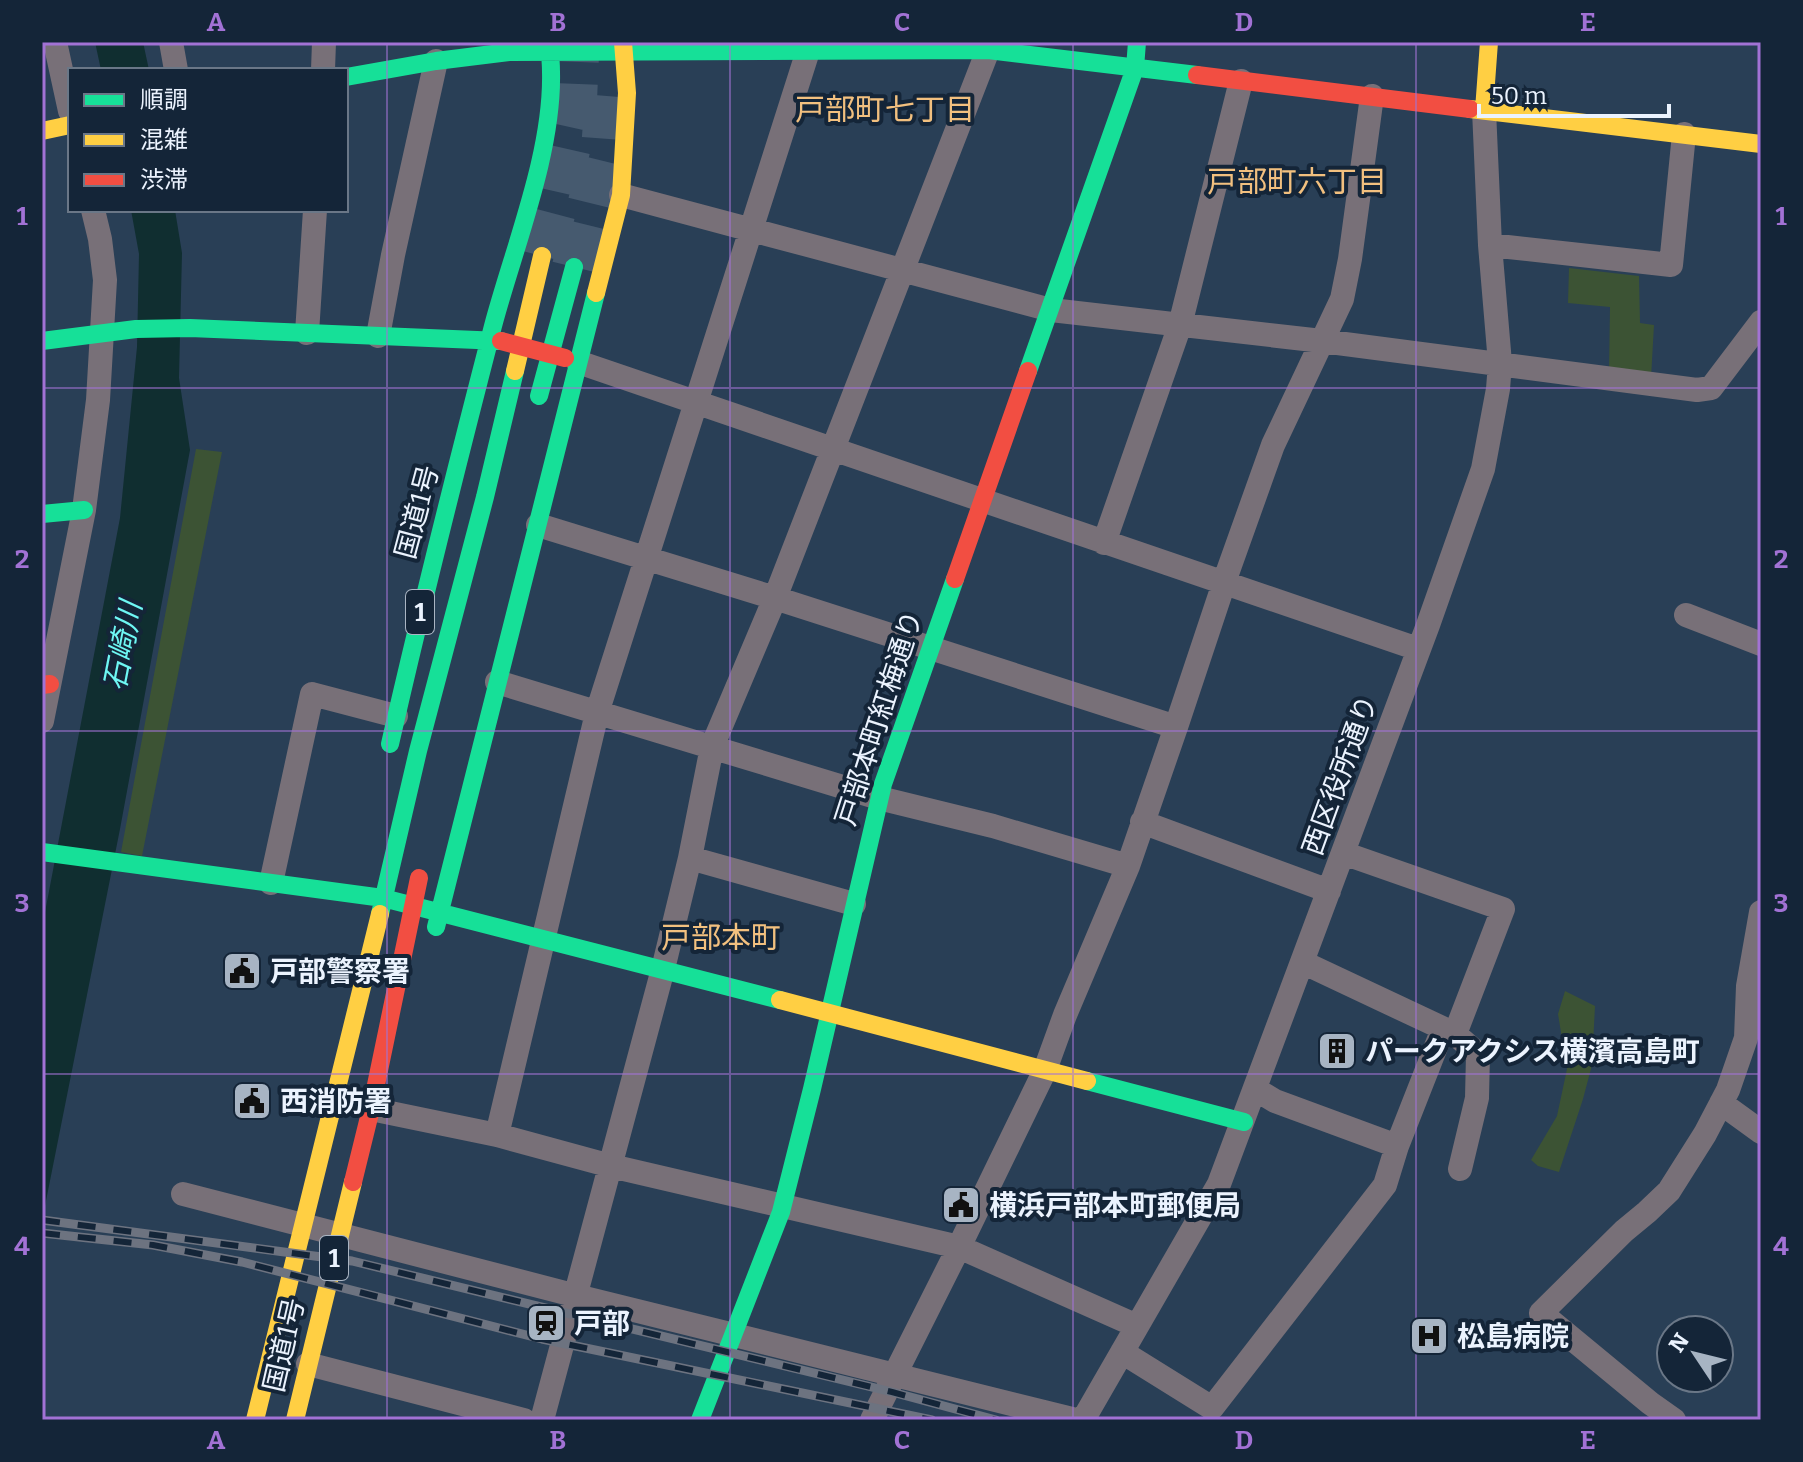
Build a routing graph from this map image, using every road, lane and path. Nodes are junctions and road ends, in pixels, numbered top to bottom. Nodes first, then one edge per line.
1 (55, 42) edge
2 (72, 42) edge
3 (171, 42) edge
4 (324, 42) edge
5 (1137, 42) edge
6 (1489, 42) edge
7 (550, 46) edge
8 (959, 46) edge
9 (624, 47) edge
10 (988, 50) junction
11 (808, 51) junction
12 (436, 61) junction
13 (78, 68) edge
14 (176, 68) edge
15 (323, 68) edge
16 (1135, 68) junction
17 (348, 77) edge
18 (1241, 81) junction
19 (1372, 96) junction
20 (68, 102) edge
21 (1484, 110) junction
22 (68, 125) edge
23 (42, 131) edge
24 (1684, 134) junction
25 (1761, 144) edge
26 (621, 195) junction
27 (93, 212) edge
28 (315, 212) edge
29 (752, 229) junction
30 (1490, 245) junction
31 (542, 256) tunnel mouth
32 (574, 267) tunnel mouth
33 (902, 269) junction
34 (1051, 310) junction
35 (1761, 322) edge
36 (1180, 325) junction
37 (102, 332) junction
38 (307, 333) junction
39 (378, 336) junction
40 (42, 341) edge
41 (496, 341) junction
42 (1322, 341) junction
43 (571, 360) junction
44 (1500, 363) junction
45 (695, 403) junction
46 (536, 410) dead end
47 (832, 450) junction
48 (983, 499) junction
49 (84, 510) junction
50 (42, 514) edge
51 (538, 525) junction
52 (1104, 543) junction
53 (646, 558) junction
54 (1224, 583) junction
55 (775, 598) junction
56 (1686, 615) dead end
57 (1761, 644) edge
58 (929, 648) junction
59 (1418, 649) junction
60 (497, 682) junction
61 (46, 685) edge
62 (597, 713) junction
63 (396, 716) junction
64 (42, 721) edge
65 (1176, 727) junction
66 (712, 747) junction
67 (386, 760) dead end
68 (879, 798) junction
69 (1142, 822) junction
70 (42, 852) edge
71 (1343, 853) junction
72 (690, 858) junction
73 (423, 860) dead end
74 (1128, 866) junction
75 (361, 874) dead end
76 (271, 883) junction
77 (1329, 891) junction
78 (383, 898) junction
79 (356, 901) junction
80 (854, 904) junction
81 (413, 905) junction
82 (438, 912) junction
83 (1761, 912) edge
84 (434, 938) dead end
85 (544, 938) junction
86 (1302, 962) junction
87 (663, 969) junction
88 (829, 1013) junction
89 (1449, 1031) junction
90 (402, 1044) dead end
91 (1045, 1070) junction
92 (1255, 1089) junction
93 (372, 1103) junction
94 (1721, 1103) junction
95 (314, 1107) dead end
96 (1244, 1122) junction
97 (1761, 1132) edge
98 (497, 1135) junction
99 (1397, 1146) junction
100 (611, 1166) junction
101 (1460, 1169) dead end
102 (313, 1187) junction
103 (183, 1194) dead end
104 (782, 1207) junction
105 (303, 1225) junction
106 (339, 1235) junction
107 (959, 1247) junction
108 (577, 1296) junction
109 (1137, 1326) junction
110 (733, 1335) junction
111 (1122, 1352) junction
112 (308, 1364) junction
113 (895, 1374) junction
114 (255, 1420) edge
115 (295, 1420) edge
116 (524, 1420) edge
117 (542, 1420) edge
118 (700, 1420) edge
119 (872, 1420) edge
120 (1076, 1420) edge
121 (1083, 1420) edge
122 (1674, 1420) edge

1 - 20 street
2 - 13 street
3 - 14 street
4 - 15 street
5 - 16 main road, 戸部本町紅梅通り
6 - 21 main road
7 - 9 main road
7 - 12 main road
7 - 41 main road, 国道1号 / 1
8 - 10 main road
8 - 11 main road
9 - 11 main road
9 - 26 main road
10 - 16 main road
10 - 33 street
11 - 29 street
12 - 17 main road
12 - 39 street
16 - 18 main road
16 - 34 main road, 戸部本町紅梅通り
18 - 19 main road
18 - 36 street
19 - 21 main road
19 - 42 street
21 - 24 main road
21 - 30 street, 西区役所通り
22 - 23 main road
24 - 25 main road
24 - 30 street
26 - 29 street
26 - 43 main road
27 - 37 street
28 - 38 street
29 - 33 street
29 - 45 street
30 - 44 street, 西区役所通り
31 - 78 main road, 国道1号 / 1
32 - 46 main road
33 - 34 street
33 - 47 street
34 - 36 street
34 - 48 main road, 戸部本町紅梅通り
35 - 44 street
36 - 42 street
36 - 52 street
37 - 38 main road
37 - 40 main road
37 - 49 street
38 - 39 main road
39 - 41 main road
41 - 43 main road, bridge
41 - 63 main road, 国道1号 / 1
42 - 44 street
42 - 54 street
43 - 45 street
43 - 51 main road
44 - 59 street, 西区役所通り
45 - 47 street
45 - 53 street
47 - 48 street
47 - 55 street
48 - 52 street
48 - 58 main road, 戸部本町紅梅通り
49 - 50 main road
49 - 61 street
51 - 53 street
51 - 60 main road
52 - 54 street
53 - 55 street
53 - 62 street
54 - 59 street
54 - 65 street
55 - 58 street
55 - 66 street
56 - 57 street
58 - 65 street
58 - 68 main road, 戸部本町紅梅通り
59 - 71 street, 西区役所通り
60 - 62 street
60 - 82 main road
61 - 64 street
62 - 66 street
62 - 85 street
63 - 67 main road, 国道1号 / 1
63 - 76 street
65 - 69 street
66 - 68 street
66 - 72 street
68 - 74 street
68 - 80 main road, 戸部本町紅梅通り
69 - 74 street
69 - 77 street
70 - 76 main road
71 - 77 street, 西区役所通り
71 - 89 street
72 - 80 street
72 - 87 street
73 - 81 main road, 国道1号 / 1
74 - 91 street
75 - 79 main road
76 - 79 main road
77 - 86 street, 西区役所通り
78 - 79 main road
78 - 81 main road
78 - 102 main road, 国道1号 / 1
80 - 88 main road, 戸部本町紅梅通り
81 - 82 main road
81 - 93 main road, 国道1号 / 1
82 - 84 main road
82 - 85 main road
83 - 94 street
85 - 87 main road
85 - 98 street
86 - 89 street
86 - 92 street, 西区役所通り
87 - 88 main road
87 - 100 street
88 - 91 main road
88 - 104 main road, 戸部本町紅梅通り
89 - 99 street
89 - 101 street
90 - 93 main road, 国道1号 / 1
91 - 96 main road
91 - 107 street
92 - 96 street, 西区役所通り
92 - 99 street
93 - 98 street
93 - 106 main road, 国道1号 / 1
94 - 97 street
94 - 122 street
95 - 102 main road, 国道1号 / 1
96 - 109 street, 西区役所通り
98 - 100 street
99 - 111 street
100 - 104 street
100 - 108 street
102 - 105 main road, 国道1号 / 1
103 - 105 street
104 - 107 street
104 - 110 main road, 戸部本町紅梅通り
105 - 106 street
105 - 114 main road, 国道1号 / 1
106 - 108 street
106 - 112 main road, 国道1号 / 1
107 - 109 street
107 - 113 street
108 - 110 street
108 - 117 street
109 - 111 street, 西区役所通り
110 - 113 street
110 - 118 main road, 戸部本町紅梅通り
111 - 121 street, 西区役所通り
112 - 115 main road, 国道1号 / 1
112 - 116 street
113 - 119 street
113 - 120 street

